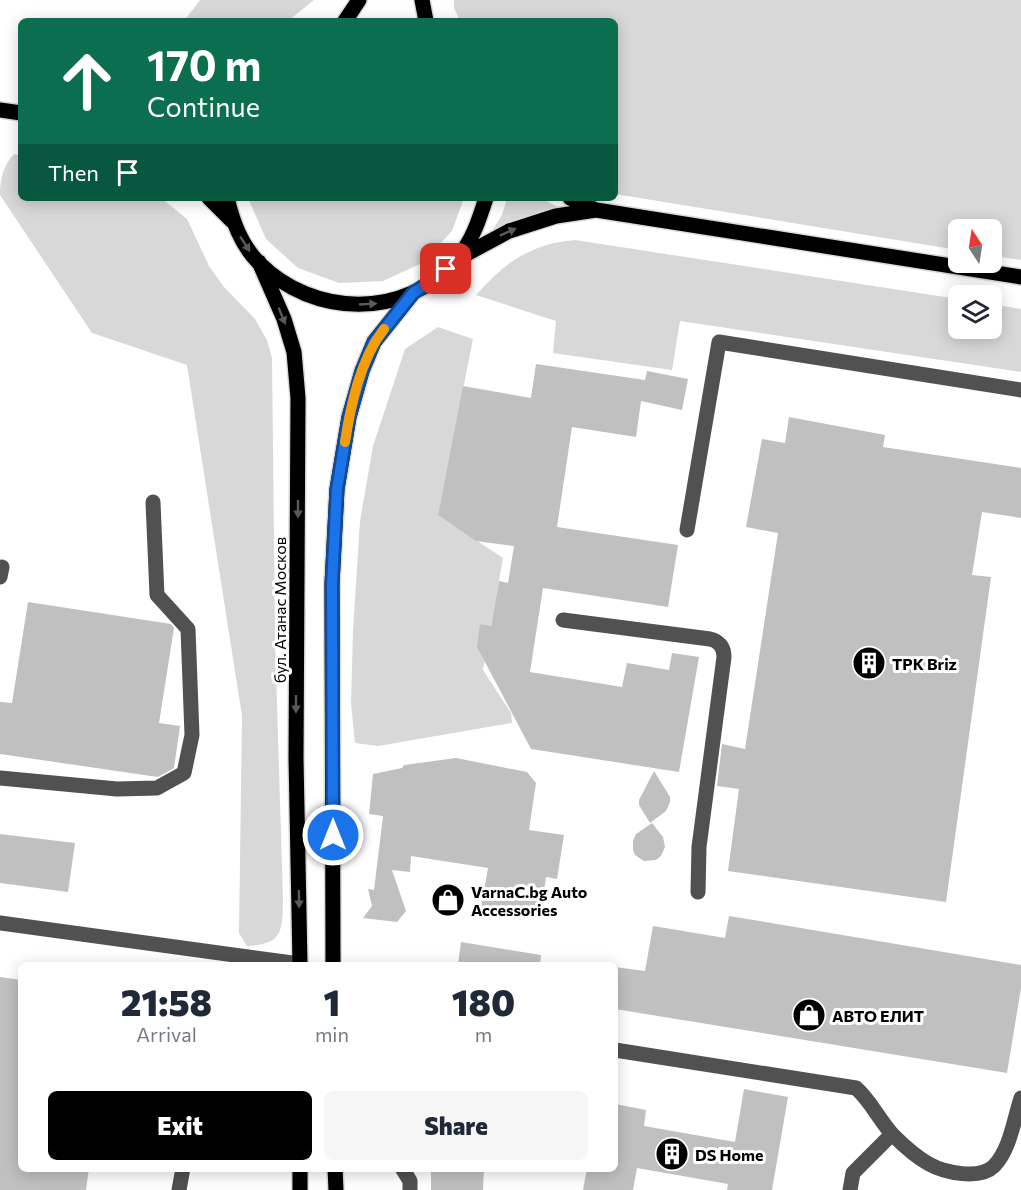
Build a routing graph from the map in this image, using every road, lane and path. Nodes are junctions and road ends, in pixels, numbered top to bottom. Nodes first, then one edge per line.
1 (359, 0) edge
2 (422, 0) edge
3 (347, 18) edge
4 (425, 18) edge
5 (0, 110) edge
6 (18, 113) edge
7 (212, 201) edge
8 (228, 201) edge
9 (485, 201) edge
10 (576, 201) edge
11 (596, 210) junction
12 (234, 224) junction
13 (456, 260) junction
14 (259, 262) junction
15 (1021, 277) edge
16 (413, 293) junction
17 (1021, 390) edge
18 (153, 502) dead end
19 (687, 530) dead end
20 (563, 620) dead end
21 (0, 778) edge
22 (698, 892) dead end
23 (0, 923) edge
24 (285, 962) edge
25 (300, 962) edge
26 (333, 962) edge
27 (618, 1050) edge
28 (1021, 1098) edge
29 (892, 1134) junction
30 (182, 1172) edge
31 (300, 1172) edge
32 (335, 1172) edge
33 (404, 1172) edge
34 (179, 1190) edge
35 (300, 1190) edge
36 (336, 1190) edge
37 (410, 1190) edge
38 (850, 1190) edge

1 - 3 main road
2 - 4 main road
5 - 6 main road
7 - 12 main road
8 - 12 main road
9 - 13 main road
10 - 11 main road
13 -> 11 main road
11 - 15 main road
12 -> 14 main road
13 - 16 main road
14 -> 16 main road
14 -> 25 main road, бул. Атанас Москов
16 - 26 main road
17 - 19 lane
18 - 21 lane
20 - 22 lane
23 - 24 lane
27 - 29 lane
28 - 29 lane
29 - 38 lane
30 - 34 lane
31 - 35 main road
32 - 36 main road
33 - 37 lane

